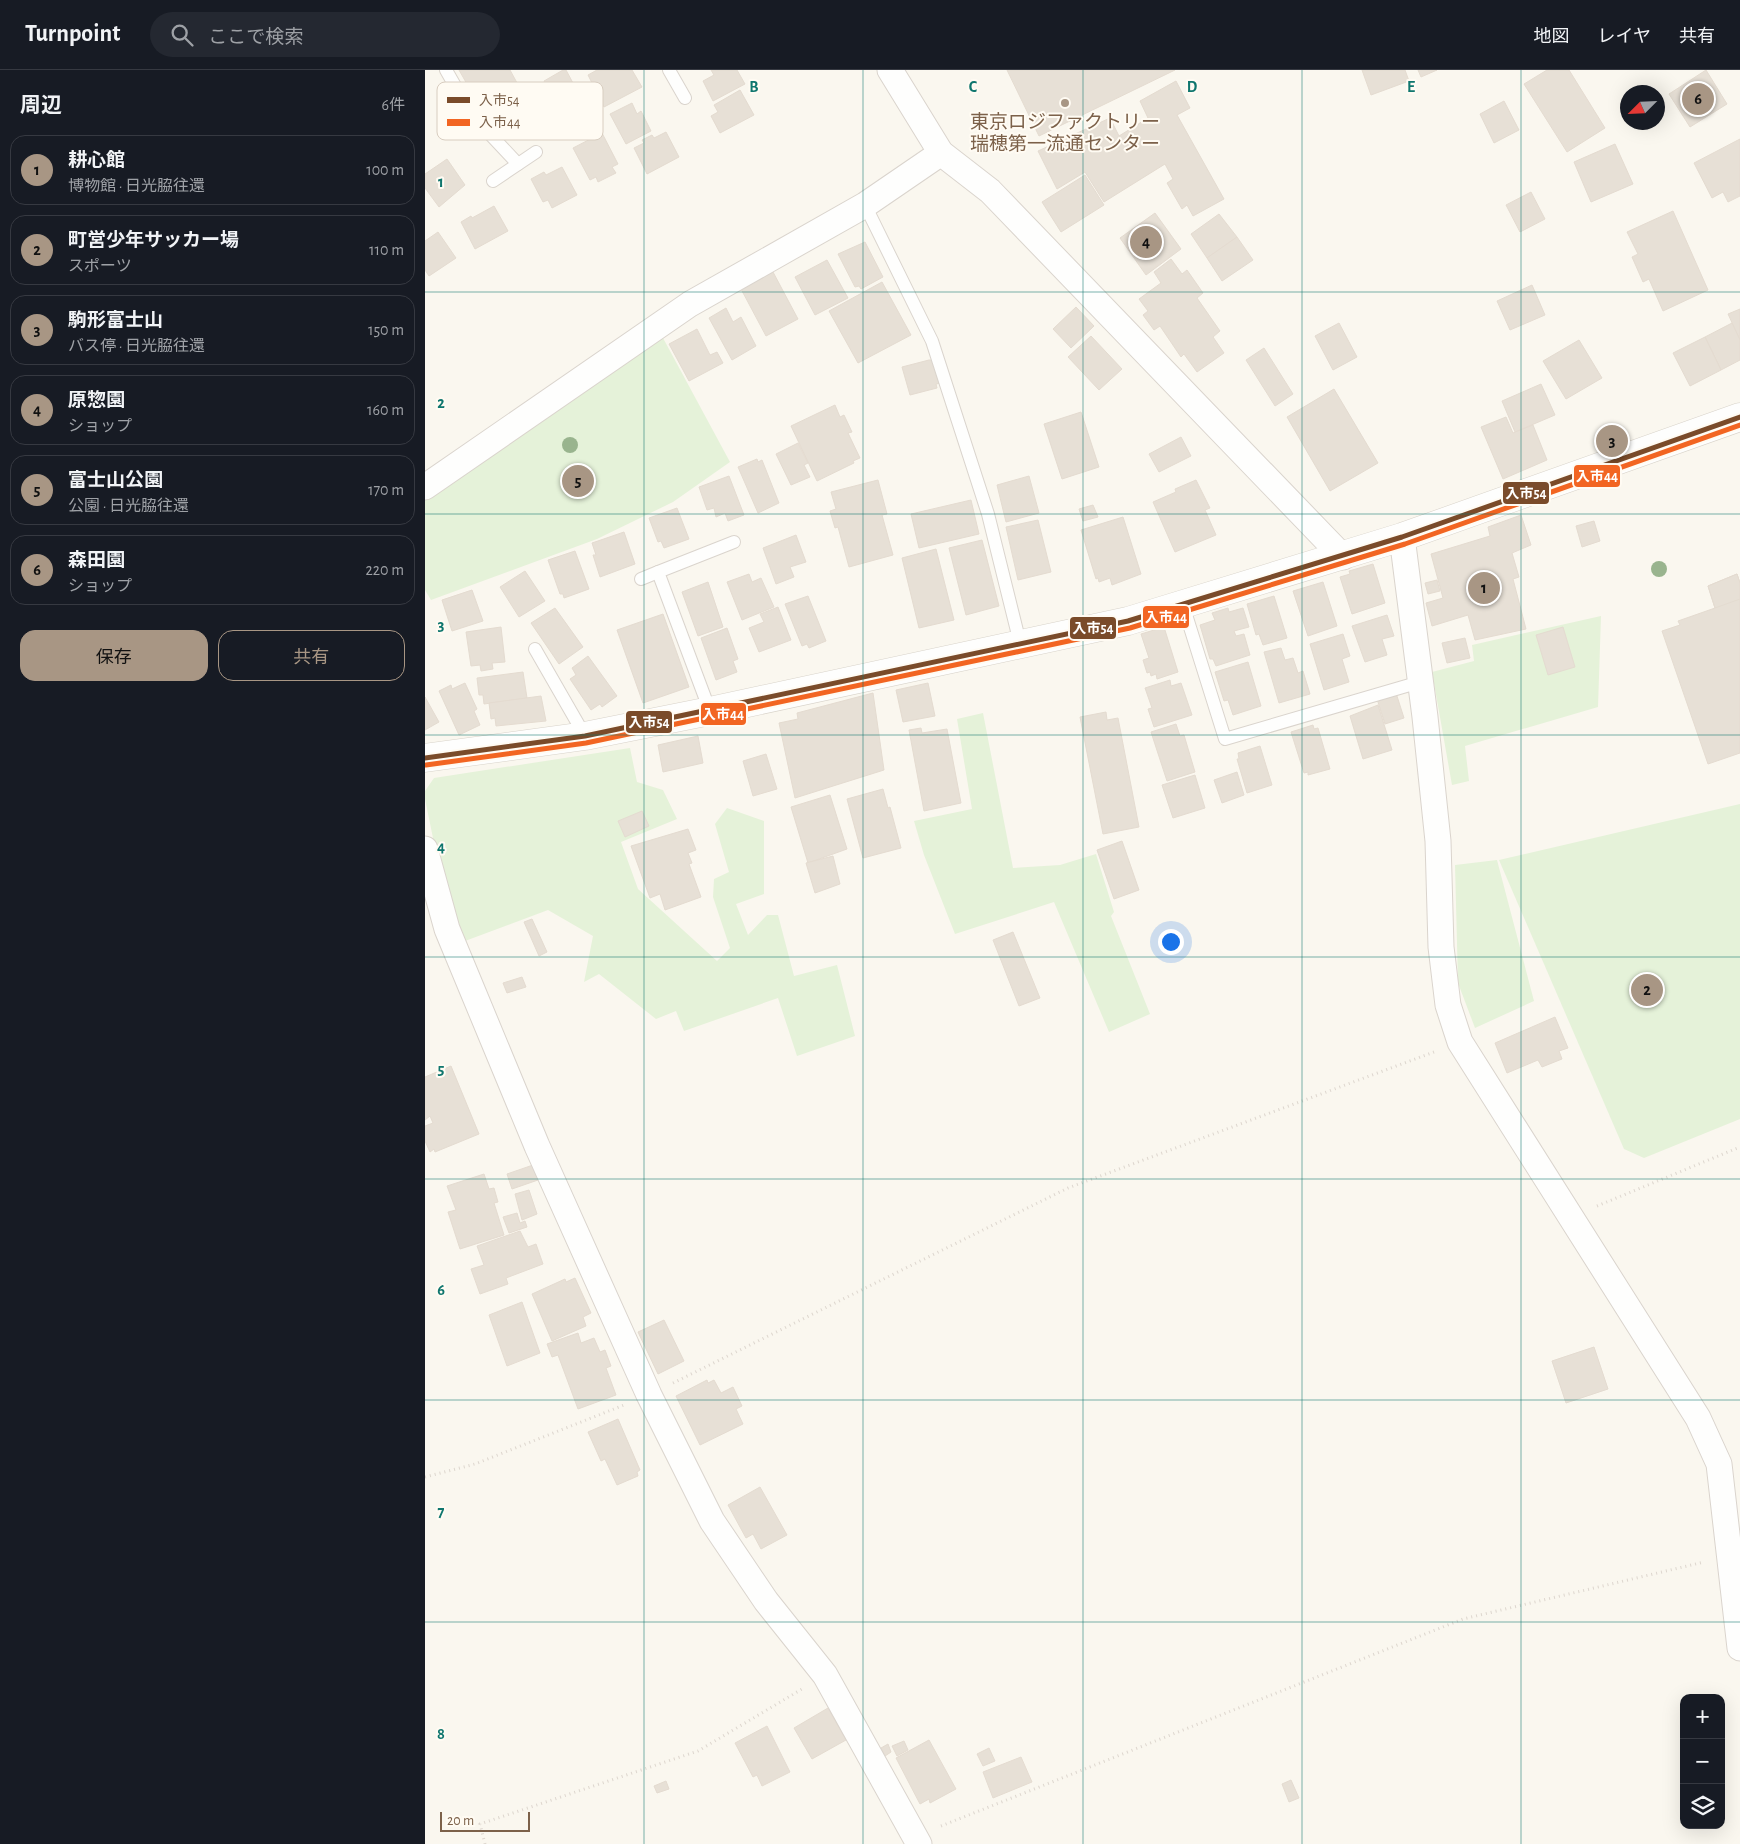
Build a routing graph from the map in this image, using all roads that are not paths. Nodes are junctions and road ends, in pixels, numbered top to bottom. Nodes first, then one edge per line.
1 (446, 70) edge
2 (669, 70) edge
3 (890, 70) edge
4 (453, 82) edge
5 (685, 98) dead end
6 (495, 140) edge
7 (536, 152) dead end
8 (941, 153) junction
9 (518, 164) junction
10 (493, 182) dead end
11 (865, 205) junction
12 (1740, 417) edge
13 (425, 486) edge
14 (1402, 537) junction
15 (734, 542) dead end
16 (1343, 557) junction
17 (658, 572) junction
18 (641, 579) dead end
19 (1183, 605) junction
20 (1020, 643) junction
21 (535, 649) dead end
22 (1420, 682) junction
23 (710, 711) junction
24 (585, 736) junction
25 (425, 758) edge
26 (425, 849) edge
27 (1740, 1648) edge
28 (917, 1840) edge

1 - 4 lane
2 - 5 lane
3 - 8 street
6 - 9 lane
7 - 9 lane
8 - 11 street
8 - 16 street
9 - 10 lane
11 - 13 street
11 - 20 lane
12 - 14 street
14 - 16 street
14 - 22 street
15 - 17 lane
16 - 19 street
17 - 18 lane
17 - 23 lane
19 - 20 street
19 - 22 lane
20 - 23 street
21 - 24 lane
22 - 27 street
23 - 24 street
24 - 25 street
26 - 28 street

